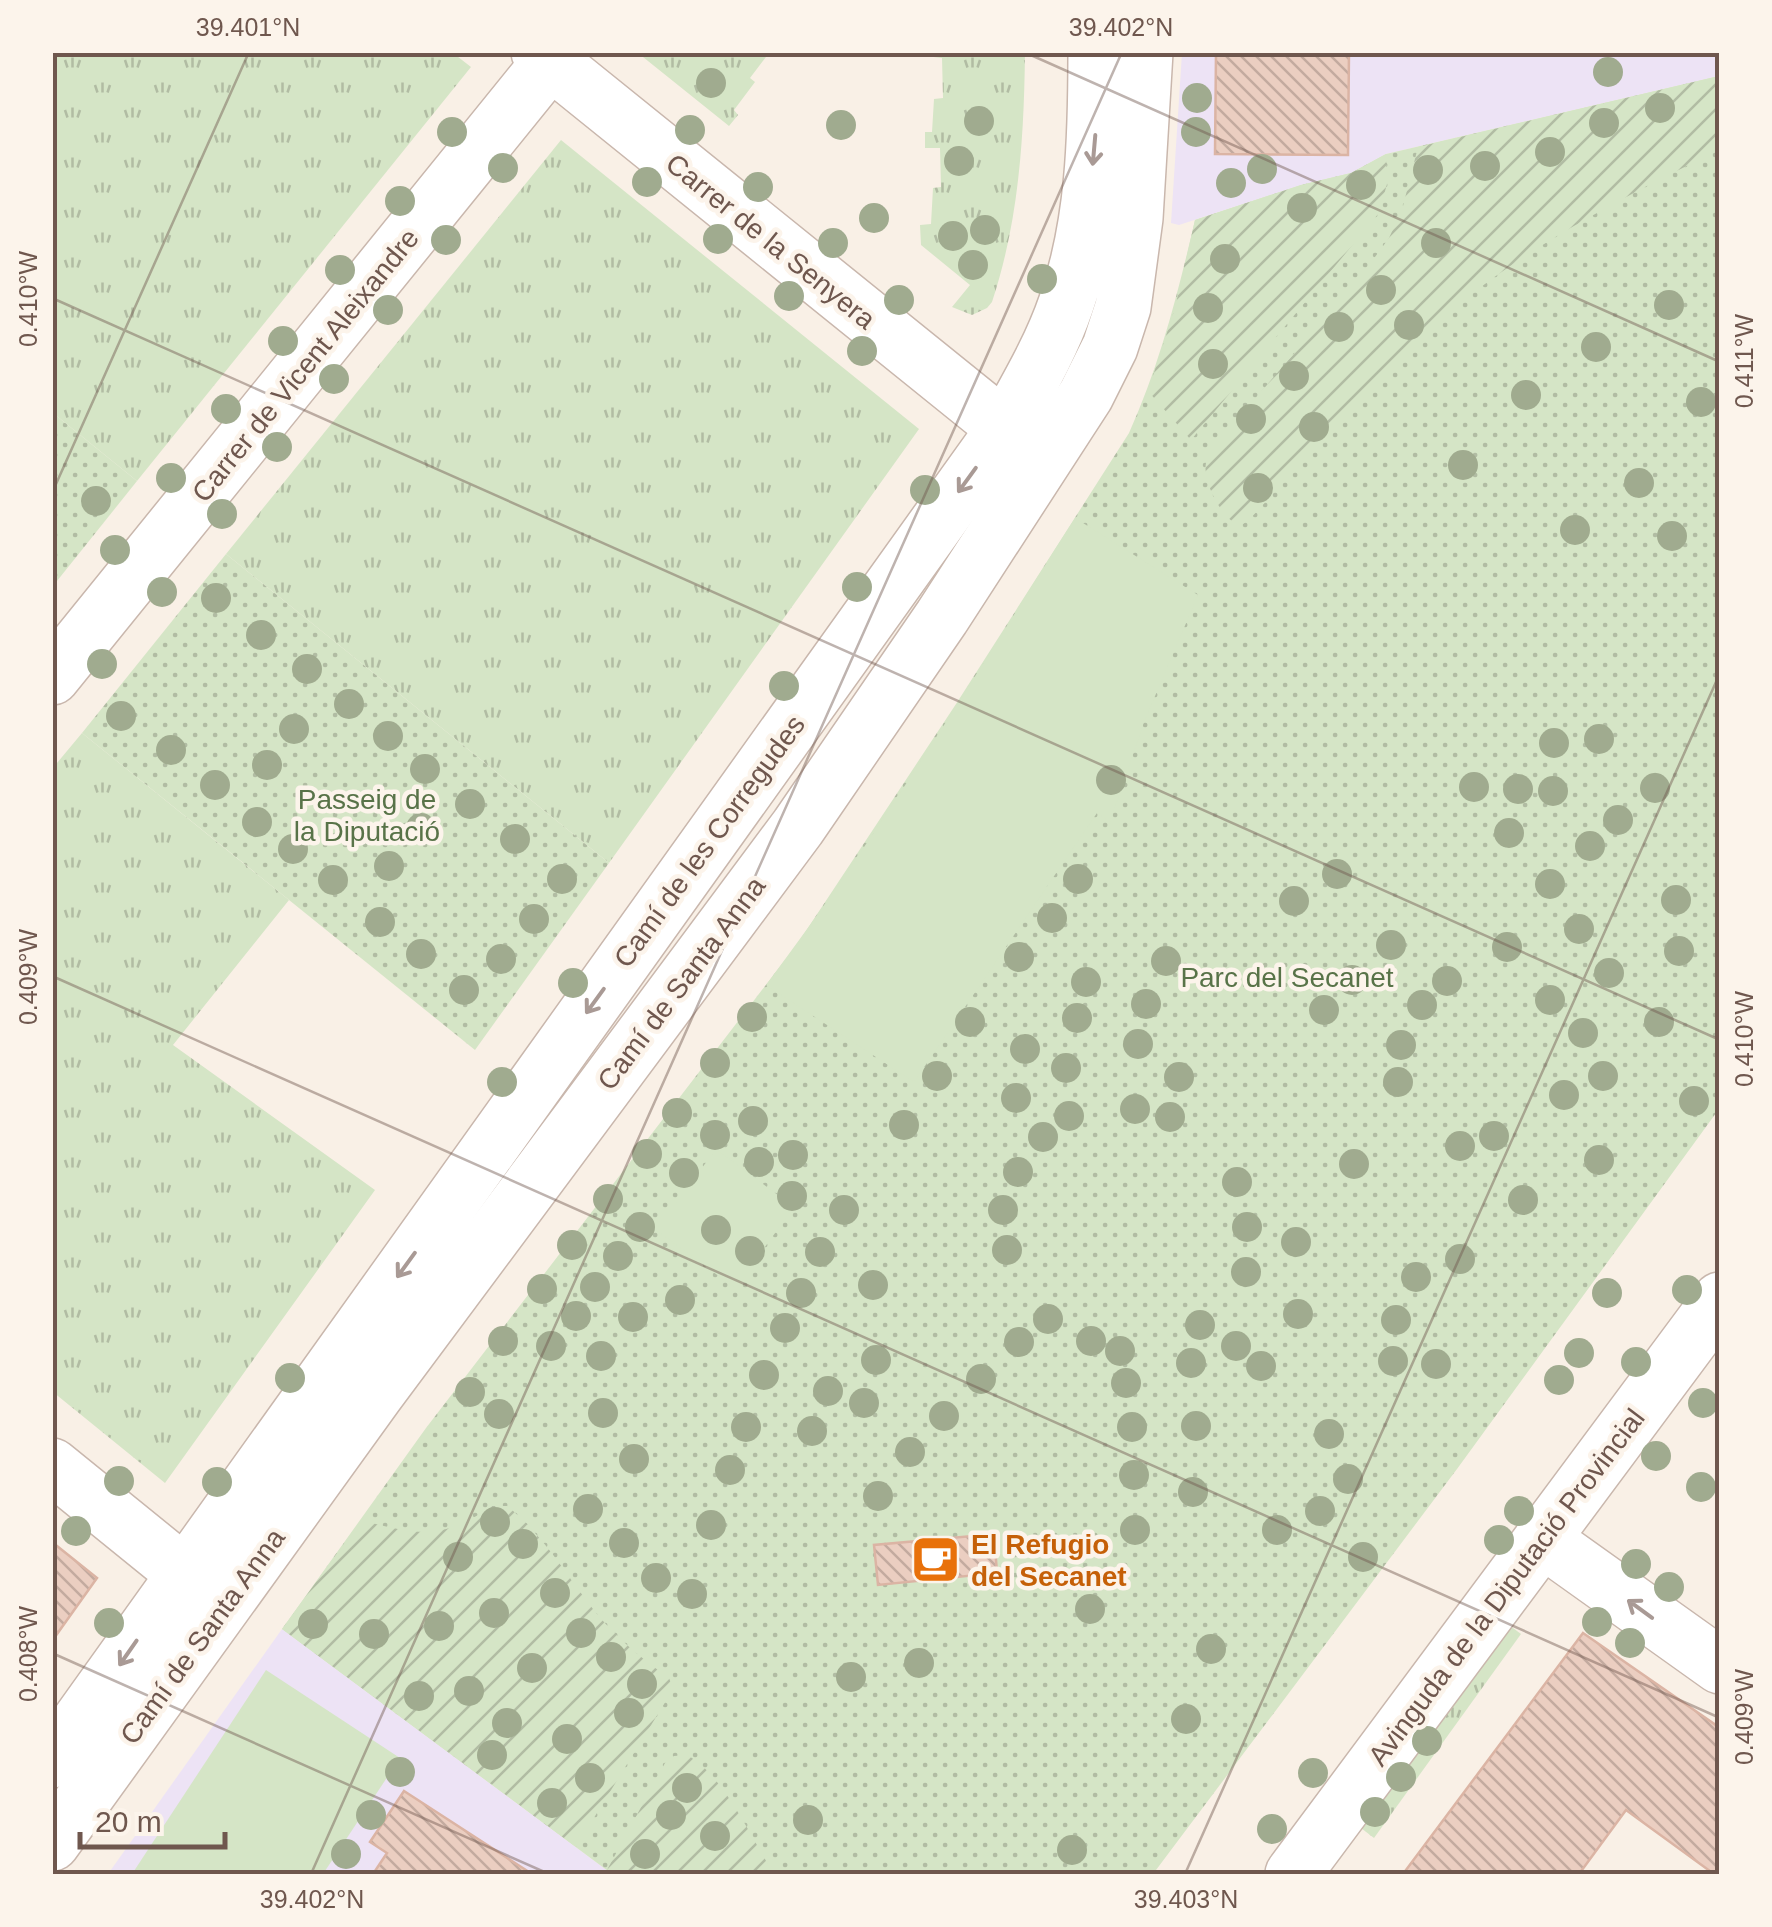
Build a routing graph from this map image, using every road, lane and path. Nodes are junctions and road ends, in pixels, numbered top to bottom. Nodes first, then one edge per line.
1 (1096, 52) edge
2 (1145, 52) edge
3 (549, 56) edge
4 (1005, 428) junction
5 (52, 677) edge
6 (1720, 1300) edge
7 (52, 1466) edge
8 (1542, 1539) junction
9 (185, 1574) junction
10 (1720, 1666) edge
11 (52, 1760) edge
12 (52, 1843) edge
13 (1301, 1872) edge

1 -> 4 street, Camí de les Corregudes
2 - 12 street, Camí de Santa Anna
3 - 4 street, Carrer de la Senyera
3 - 5 street, Carrer de Vicent Aleixandre
4 -> 9 street, Camí de les Corregudes
6 - 8 street, Avinguda de la Diputació Provincial
7 - 9 street
10 -> 8 street
8 - 13 street, Avinguda de la Diputació Provincial
9 -> 11 street, Camí de les Corregudes

